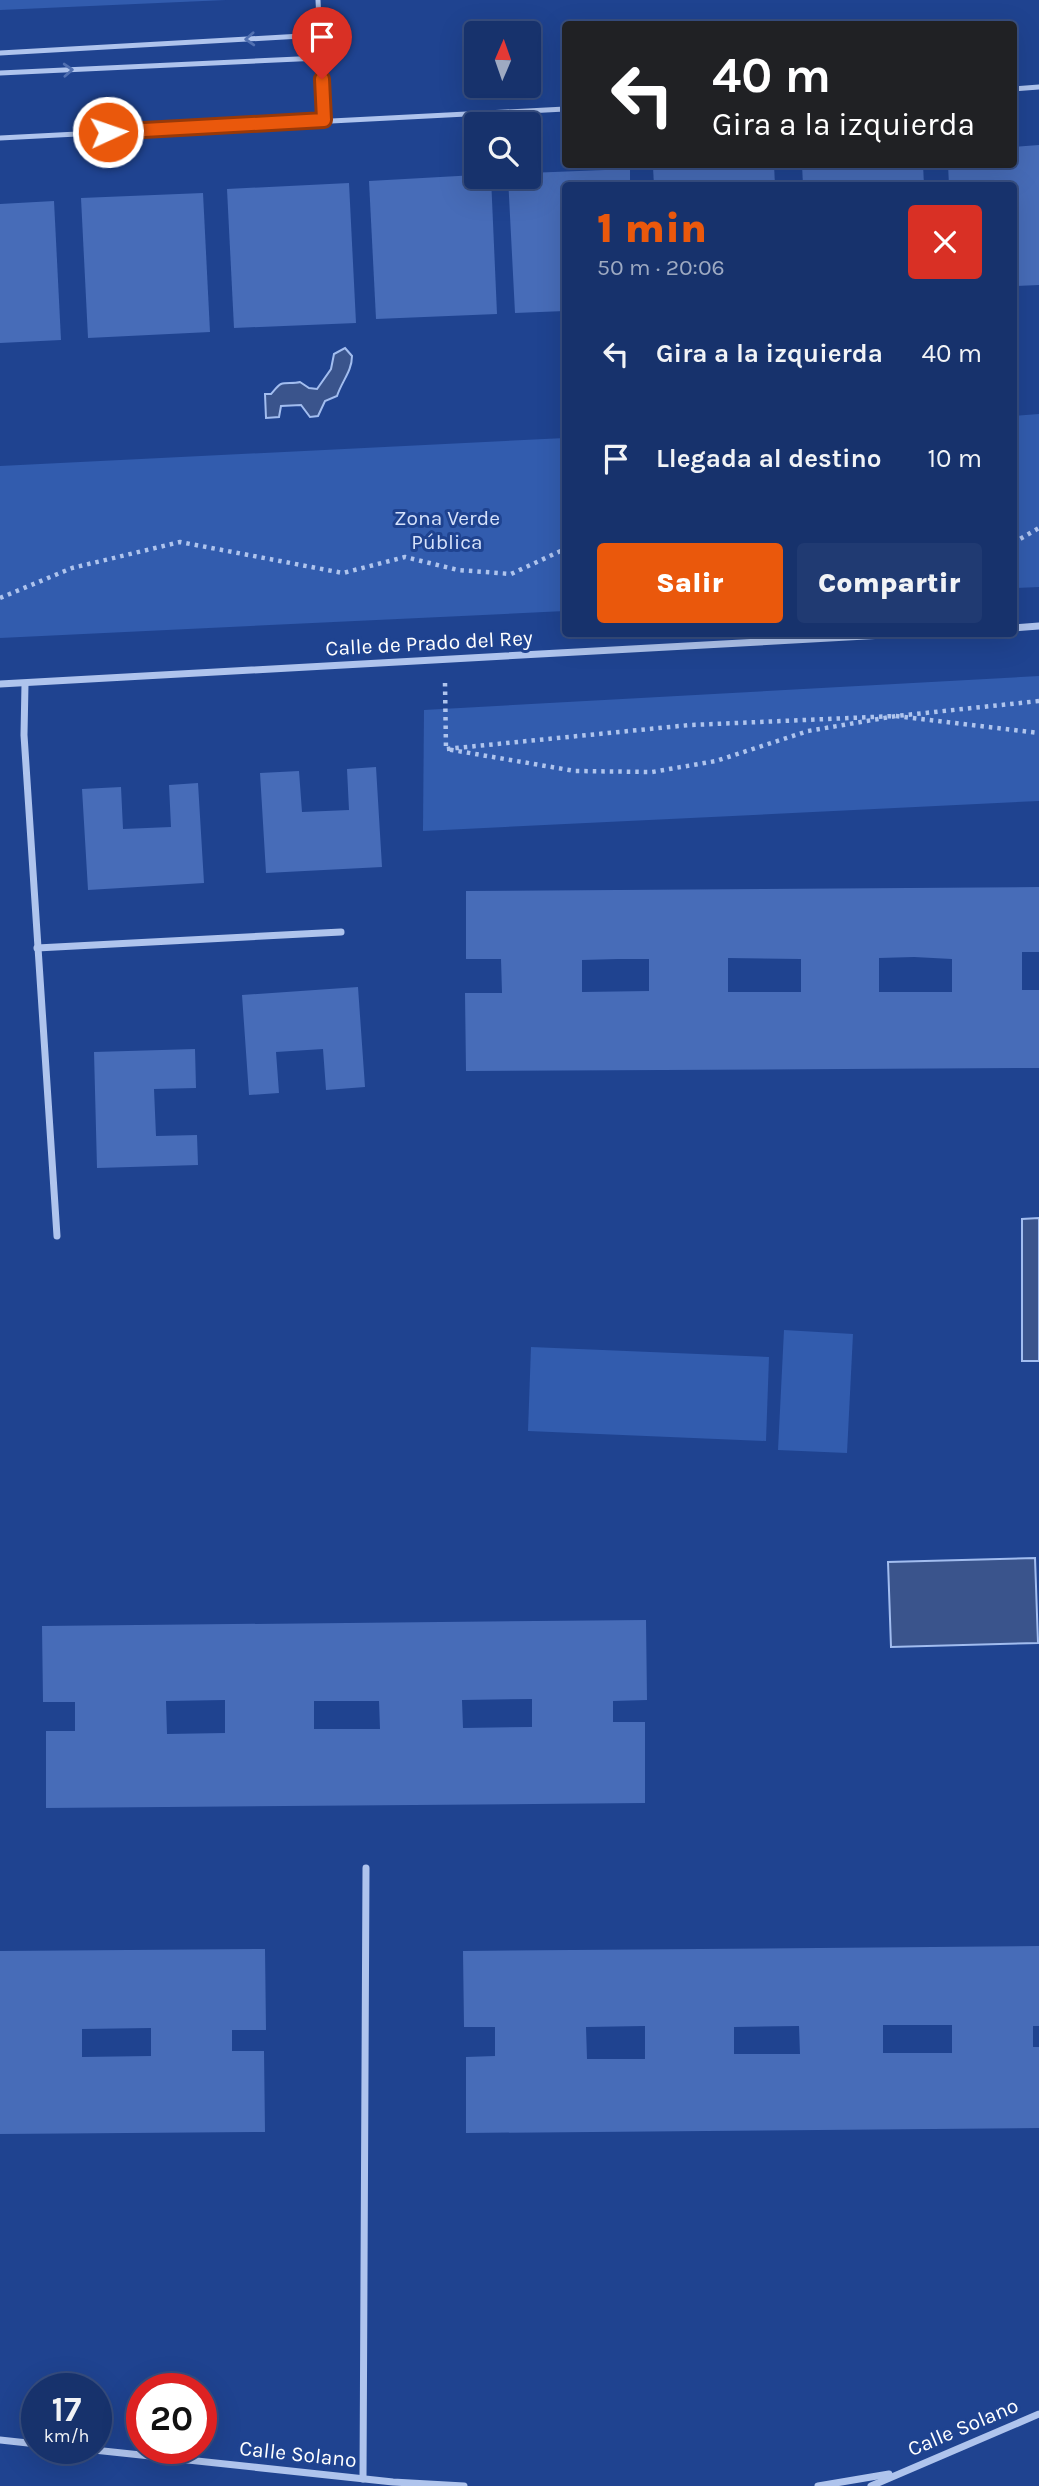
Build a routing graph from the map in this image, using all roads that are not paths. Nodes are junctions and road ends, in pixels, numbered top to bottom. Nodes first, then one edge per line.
1 (318, 0) edge
2 (318, 35) junction
3 (0, 53) edge
4 (320, 58) junction
5 (0, 73) edge
6 (1039, 87) edge
7 (1017, 89) edge
8 (562, 109) edge
9 (324, 120) junction
10 (0, 138) edge
11 (1039, 626) edge
12 (1017, 628) edge
13 (849, 637) edge
14 (0, 684) edge
15 (25, 684) junction
16 (341, 932) dead end
17 (37, 948) junction
18 (57, 1236) dead end
19 (366, 1868) dead end
20 (1039, 2414) edge
21 (0, 2440) edge
22 (21, 2442) edge
23 (112, 2452) edge
24 (901, 2472) junction
25 (363, 2479) junction
26 (396, 2484) edge
27 (464, 2486) edge
28 (818, 2486) edge
29 (872, 2486) edge

1 - 2 lane
2 -> 3 lane
2 - 4 lane
5 -> 4 lane
4 - 9 lane
6 - 7 lane
8 - 9 lane
9 - 10 lane
11 - 12 street
13 - 15 street, Calle de Prado del Rey
14 - 15 street, Calle de Prado del Rey
15 - 17 street
16 - 17 street
17 - 18 street
19 - 25 street
20 - 24 street, Calle Solano
21 - 22 street
23 - 25 street, Calle Solano
24 - 28 street, Calle Solano
24 - 29 street, Calle Solano
25 - 26 street, Calle Solano
26 - 27 street, Calle Solano

